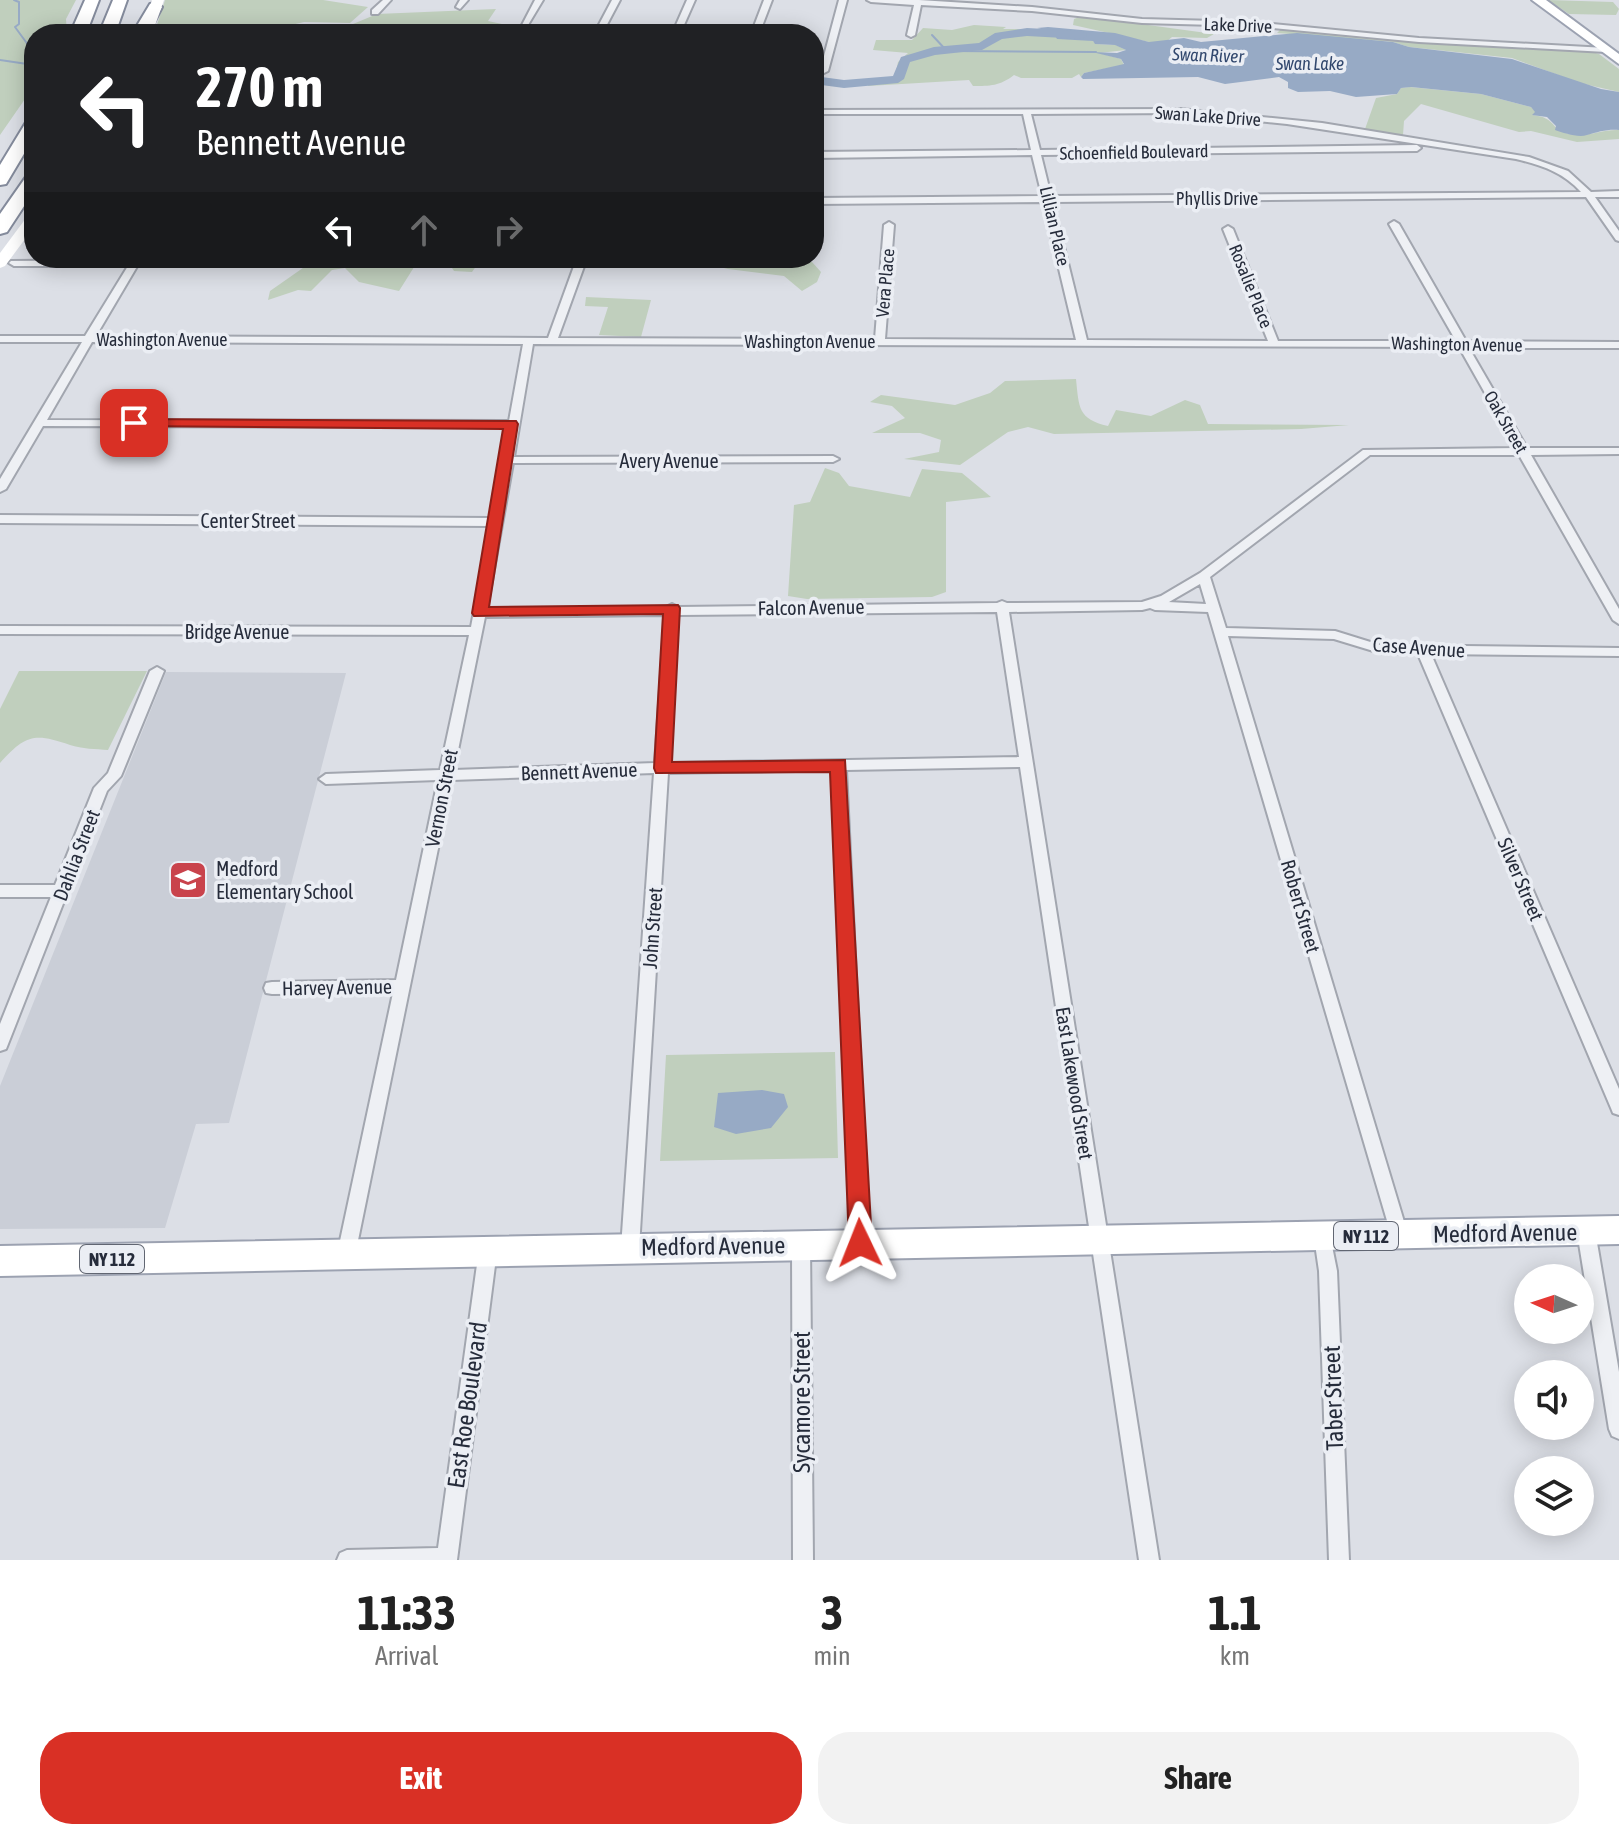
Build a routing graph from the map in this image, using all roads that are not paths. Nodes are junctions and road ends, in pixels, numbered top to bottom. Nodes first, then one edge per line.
1 (92, 0) edge
2 (120, 0) edge
3 (387, 0) edge
4 (539, 0) edge
5 (616, 0) edge
6 (691, 0) edge
7 (768, 0) edge
8 (843, 0) edge
9 (871, 0) edge
10 (1538, 0) edge
11 (918, 2) junction
12 (156, 4) edge
13 (375, 12) dead end
14 (525, 23) dead end
15 (82, 24) edge
16 (111, 24) edge
17 (145, 24) edge
18 (149, 24) edge
19 (603, 24) edge
20 (680, 24) edge
21 (759, 24) edge
22 (911, 35) dead end
23 (1612, 50) edge
24 (1619, 60) edge
25 (824, 71) dead end
26 (1026, 111) junction
27 (824, 112) edge
28 (24, 123) edge
29 (24, 140) edge
30 (1453, 147) junction
31 (1037, 153) junction
32 (0, 155) edge
33 (824, 155) edge
34 (0, 180) edge
35 (24, 194) edge
36 (1619, 194) edge
37 (1587, 195) junction
38 (1049, 199) junction
39 (824, 201) edge
40 (1394, 224) dead end
41 (889, 225) dead end
42 (0, 228) edge
43 (1228, 229) dead end
44 (24, 234) edge
45 (1619, 238) edge
46 (7, 263) edge
47 (132, 268) edge
48 (578, 268) edge
49 (0, 339) edge
50 (88, 339) junction
51 (529, 340) junction
52 (552, 340) junction
53 (880, 341) junction
54 (1082, 342) junction
55 (1274, 343) junction
56 (1461, 344) junction
57 (1619, 345) edge
58 (40, 423) junction
59 (511, 424) junction
60 (1522, 451) junction
61 (1619, 451) edge
62 (833, 459) dead end
63 (505, 460) junction
64 (0, 489) edge
65 (0, 519) edge
66 (495, 522) junction
67 (1204, 576) junction
68 (1002, 605) junction
69 (1142, 606) junction
70 (672, 608) junction
71 (1213, 608) junction
72 (480, 613) junction
73 (1619, 620) edge
74 (0, 630) edge
75 (474, 631) junction
76 (1219, 632) junction
77 (1423, 650) junction
78 (1619, 652) edge
79 (157, 671) dead end
80 (1024, 762) junction
81 (839, 765) junction
82 (663, 768) junction
83 (446, 774) junction
84 (326, 779) dead end
85 (0, 891) edge
86 (63, 891) junction
87 (403, 986) junction
88 (272, 988) dead end
89 (0, 1044) edge
90 (1619, 1108) edge
91 (1619, 1230) edge
92 (1586, 1231) junction
93 (1399, 1235) junction
94 (1323, 1237) junction
95 (1099, 1240) junction
96 (860, 1243) junction
97 (801, 1244) junction
98 (630, 1248) junction
99 (488, 1250) junction
100 (346, 1255) junction
101 (0, 1261) edge
102 (1619, 1429) edge
103 (447, 1559) edge
104 (347, 1560) edge
105 (803, 1560) edge
106 (1149, 1560) edge
107 (1339, 1560) edge

1 - 15 highway
2 - 16 highway
3 - 13 street
4 - 14 street
5 - 19 street
6 - 20 street
7 - 21 street
8 - 25 street
9 - 11 street, Lake Drive
10 - 23 main road
11 - 22 street
11 - 23 street, Lake Drive
12 - 17 highway
12 - 18 main road
23 - 24 main road
26 - 27 street, Swan Lake Drive
26 - 30 street, Swan Lake Drive
26 - 31 street, Lillian Place
28 - 32 highway
29 - 34 highway
30 - 31 street, Schoenfield Boulevard
30 - 37 street, Swan Lake Drive
31 - 33 street, Schoenfield Boulevard
31 - 38 street, Lillian Place
35 - 42 highway
36 - 37 street, Phyllis Drive
37 - 38 street, Phyllis Drive
37 - 45 street, Swan Lake Drive
38 - 39 street, Phyllis Drive
38 - 54 street, Lillian Place
40 - 56 street, Oak Street
41 - 53 street, Vera Place
43 - 55 street, Rosalie Place
44 - 46 main road
47 - 50 street
48 - 52 street
49 - 50 street, Washington Avenue
50 - 51 street, Washington Avenue
50 - 58 street
51 - 52 street, Washington Avenue
51 - 59 street, Vernon Street
52 - 53 street, Washington Avenue
53 - 54 street, Washington Avenue
54 - 55 street, Washington Avenue
55 - 56 street, Washington Avenue
56 - 57 street, Washington Avenue
56 - 60 street, Oak Street
58 - 59 street
58 - 64 street
59 - 63 street, Vernon Street
60 - 61 street
60 - 67 street, Falcon Avenue
60 - 73 street, Oak Street
62 - 63 street, Avery Avenue
63 - 66 street, Vernon Street
65 - 66 street, Center Street
66 - 72 street, Vernon Street
67 - 69 street, Falcon Avenue
67 - 71 street, Robert Street
68 - 69 street, Falcon Avenue
68 - 70 street, Falcon Avenue
68 - 80 street, East Lakewood Street
69 - 71 street, Falcon Avenue
70 - 72 street, Falcon Avenue
70 - 82 street, John Street
71 - 76 street, Robert Street
72 - 75 street, Vernon Street
74 - 75 street, Bridge Avenue
75 - 83 street, Vernon Street
76 - 77 street, Case Avenue
76 - 93 street, Robert Street
77 - 78 street, Case Avenue
77 - 90 street, Silver Street
79 - 86 street, Dahlia Street
80 - 81 street, Bennett Avenue
80 - 95 street, East Lakewood Street
81 - 82 street, Bennett Avenue
81 - 96 street
82 - 83 street, Bennett Avenue
82 - 98 street, John Street
83 - 84 street, Bennett Avenue
83 - 87 street, Vernon Street
85 - 86 street
86 - 89 street, Dahlia Street
87 - 88 street, Harvey Avenue
87 - 100 street, Vernon Street
91 - 92 main road, Medford Avenue / NY 112
92 - 93 main road, Medford Avenue / NY 112
92 - 102 street
93 - 94 main road, Medford Avenue / NY 112
94 - 95 main road, Medford Avenue / NY 112
94 - 107 street, Taber Street
95 - 96 main road, Medford Avenue / NY 112
95 - 106 street, East Lakewood Street
96 - 97 main road, Medford Avenue / NY 112
97 - 98 main road, Medford Avenue / NY 112
97 - 105 street, Sycamore Street
98 - 99 main road, Medford Avenue / NY 112
99 - 100 main road, Medford Avenue / NY 112
99 - 103 street, East Roe Boulevard
100 - 101 main road, Medford Avenue / NY 112
103 - 104 street

